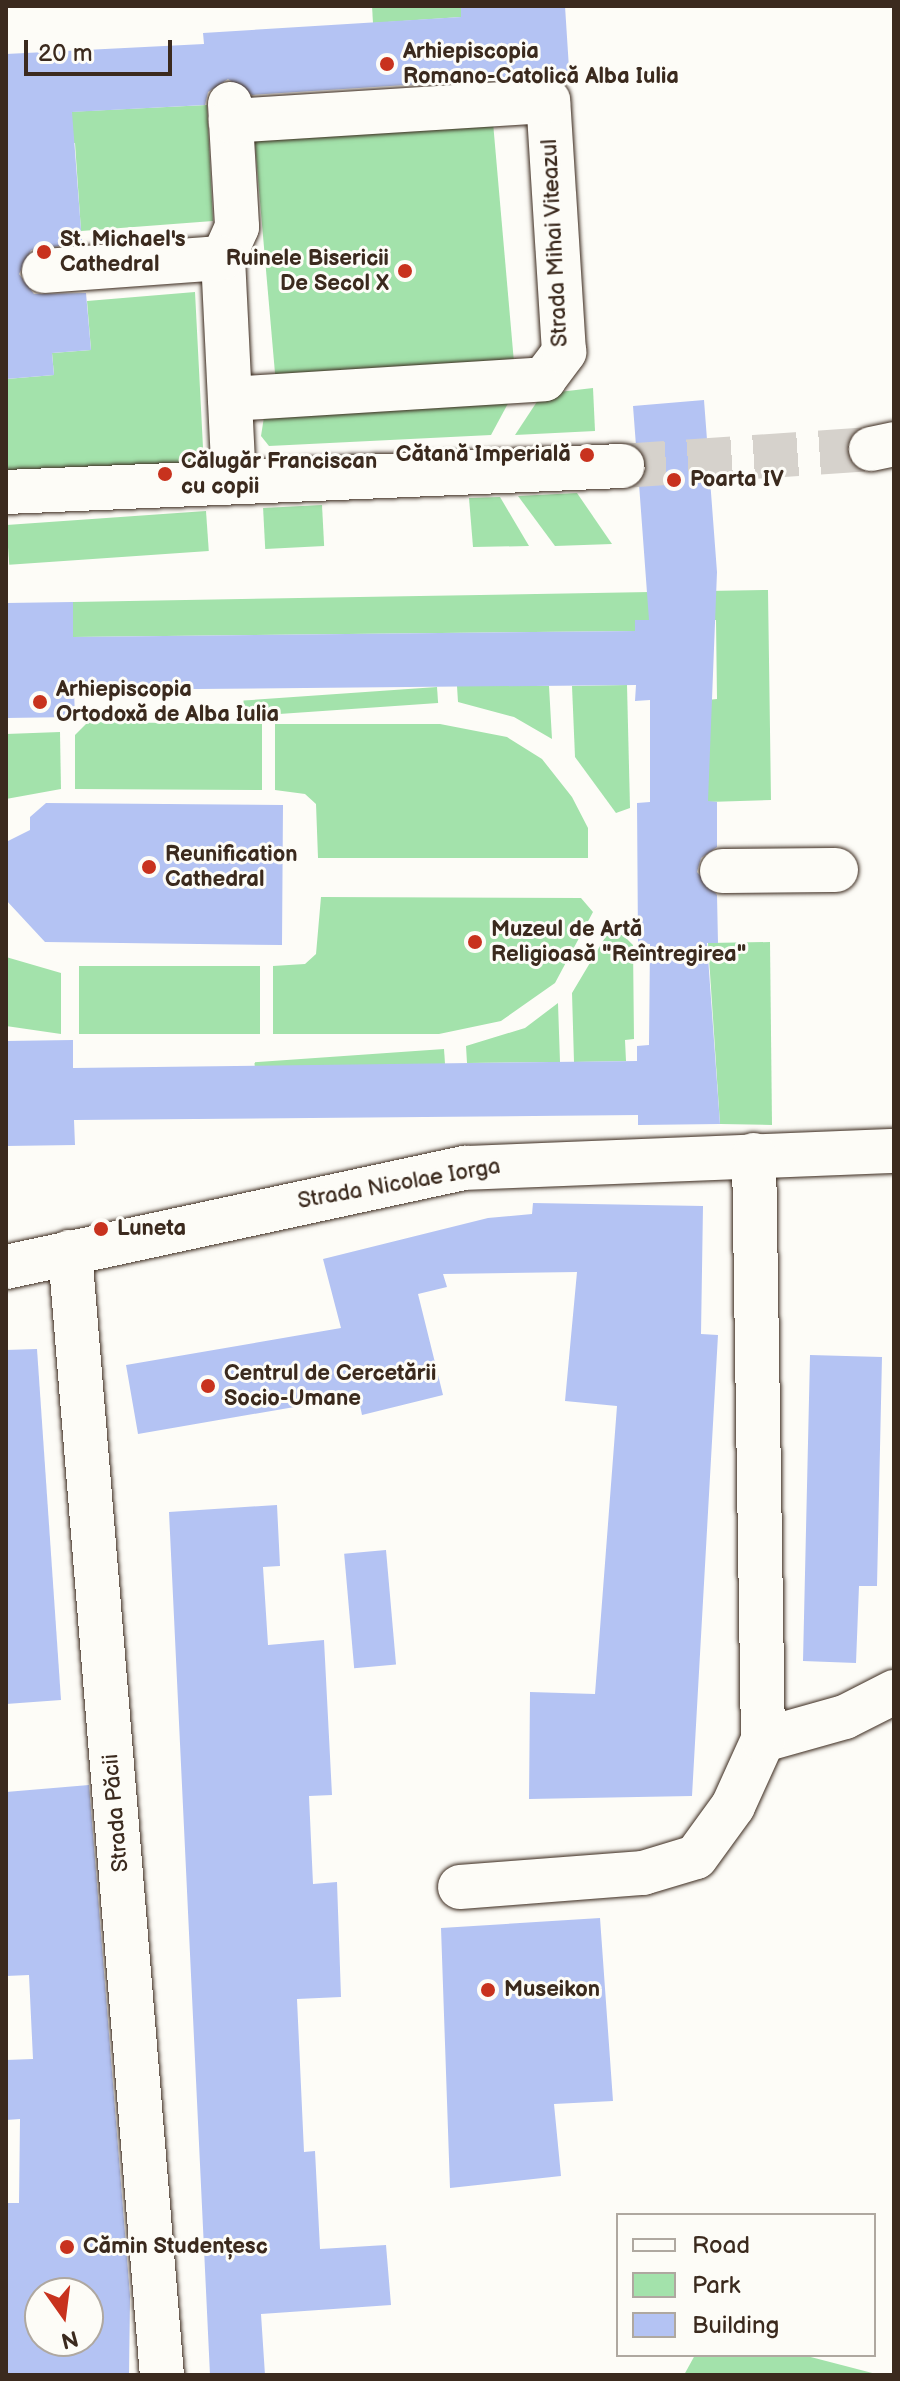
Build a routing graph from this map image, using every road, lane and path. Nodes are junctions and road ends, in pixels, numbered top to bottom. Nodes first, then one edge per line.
1 (223, 258) junction
2 (44, 271) dead end
3 (230, 399) junction
4 (622, 466) tunnel mouth
5 (234, 480) junction
6 (6, 492) edge
7 (836, 870) dead end
8 (722, 871) dead end
9 (894, 1151) edge
10 (754, 1155) junction
11 (70, 1252) junction
12 (6, 1267) edge
13 (894, 1692) edge
14 (763, 1740) junction
15 (460, 1887) dead end
16 (162, 2375) edge

1 - 2 street
1 - 3 street, Strada Mihai Viteazul
1 - 3 street, Strada Mihai Viteazul
3 - 5 street, Strada Mihai Viteazul
4 - 5 street
5 - 6 street
7 - 8 street
9 - 10 street, Strada Nicolae Iorga
10 - 11 street, Strada Nicolae Iorga
10 - 14 street
11 - 12 street, Strada Nicolae Iorga
11 - 16 street, Strada Păcii
13 - 14 street
14 - 15 street

